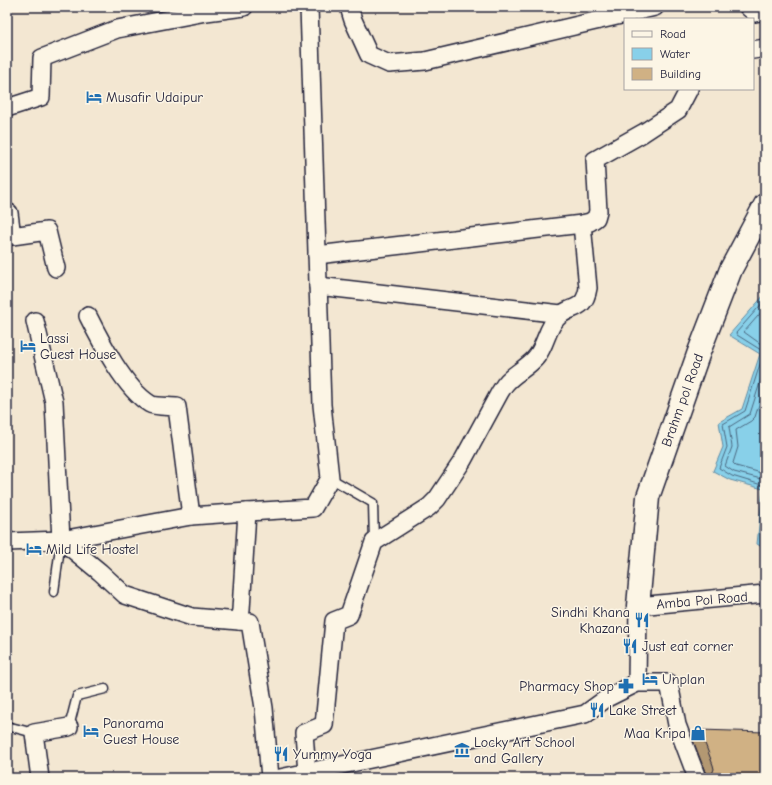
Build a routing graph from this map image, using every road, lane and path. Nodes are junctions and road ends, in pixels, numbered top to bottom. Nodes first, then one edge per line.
1 (244, 7) edge
2 (309, 7) edge
3 (350, 7) edge
4 (655, 7) edge
5 (748, 7) edge
6 (765, 12) edge
7 (765, 48) edge
8 (754, 50) edge
9 (688, 90) edge
10 (7, 108) edge
11 (765, 205) edge
12 (7, 212) edge
13 (582, 224) junction
14 (317, 255) junction
15 (56, 268) dead end
16 (318, 286) junction
17 (561, 314) junction
18 (88, 316) dead end
19 (35, 321) dead end
20 (330, 478) junction
21 (247, 512) junction
22 (190, 516) junction
23 (61, 540) junction
24 (7, 542) edge
25 (374, 542) junction
26 (54, 592) dead end
27 (765, 594) edge
28 (638, 606) junction
29 (239, 621) junction
30 (636, 683) junction
31 (105, 689) dead end
32 (7, 726) edge
33 (69, 727) joint
34 (34, 732) junction
35 (307, 773) junction
36 (40, 778) edge
37 (270, 778) edge
38 (285, 778) edge
39 (697, 778) edge

1 - 10 street
2 - 14 street
3 - 4 street
5 - 6 street
7 - 8 street
9 - 13 street
11 - 28 street, Brahm pol Road
12 - 15 street
13 - 14 street
13 - 17 street
14 - 16 street
16 - 17 street
16 - 20 street
17 - 25 street
18 - 22 street
19 - 23 street
20 - 21 street
20 - 25 lane
21 - 22 street
21 - 29 street
22 - 23 street
23 - 24 street
23 - 26 lane
23 - 29 street
25 - 35 street
27 - 28 street, Amba Pol Road
28 - 30 street
29 - 37 street
30 - 35 street
30 - 39 street
31 - 33 lane
32 - 34 lane
33 - 34 street
34 - 36 street
35 - 38 street

